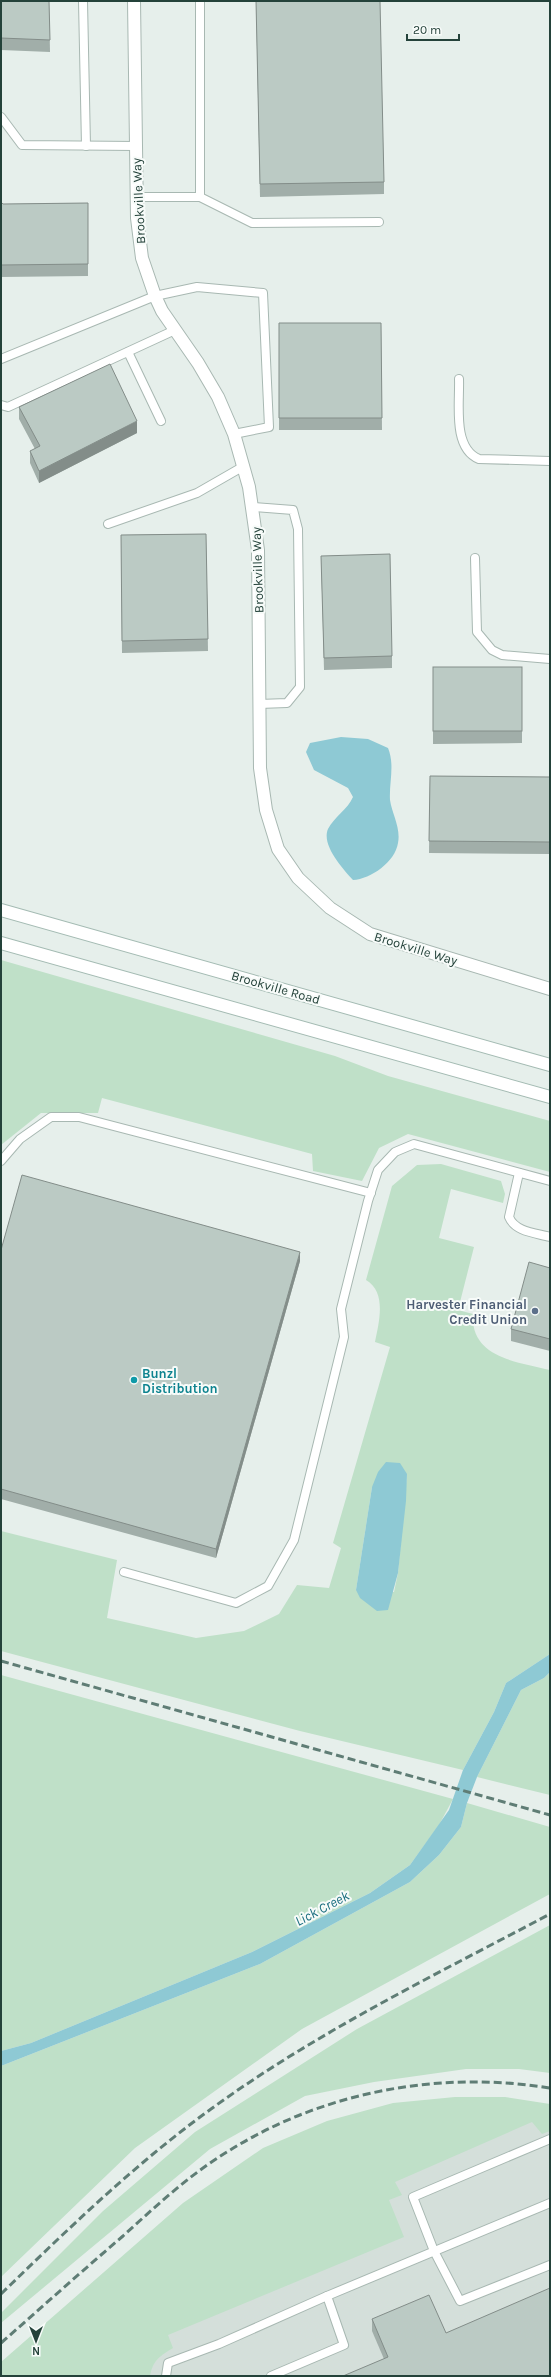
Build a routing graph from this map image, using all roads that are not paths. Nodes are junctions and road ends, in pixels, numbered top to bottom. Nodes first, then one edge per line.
1 (83, 1) edge
2 (134, 1) edge
3 (200, 1) edge
4 (1, 117) edge
5 (86, 146) junction
6 (136, 146) junction
7 (200, 196) junction
8 (138, 197) junction
9 (379, 222) dead end
10 (155, 296) junction
11 (175, 330) junction
12 (128, 352) junction
13 (1, 359) edge
14 (460, 379) dead end
15 (1, 405) edge
16 (161, 420) dead end
17 (234, 434) junction
18 (550, 462) edge
19 (244, 466) junction
20 (253, 507) junction
21 (108, 524) dead end
22 (475, 558) dead end
23 (550, 659) edge
24 (259, 704) junction
25 (1, 910) edge
26 (1, 943) edge
27 (550, 988) edge
28 (550, 1065) edge
29 (550, 1098) edge
30 (1, 1161) edge
31 (518, 1173) junction
32 (550, 1181) edge
33 (371, 1193) junction
34 (550, 1237) edge
35 (124, 1572) dead end
36 (550, 2139) edge
37 (550, 2203) edge
38 (434, 2251) junction
39 (550, 2265) edge
40 (327, 2296) junction
41 (166, 2376) edge
42 (271, 2376) edge

1 - 5 lane
2 - 6 street, Brookville Way
3 - 7 lane
4 - 5 lane
5 - 6 lane
6 - 8 street, Brookville Way
7 - 8 lane
7 - 9 lane
8 - 10 street, Brookville Way
10 - 11 street, Brookville Way
10 - 13 lane
10 - 17 lane
11 - 12 lane
11 - 17 street, Brookville Way
12 - 15 lane
12 - 16 lane
14 - 18 lane
17 - 19 street, Brookville Way
19 - 20 street, Brookville Way
19 - 21 lane
20 - 24 street, Brookville Way
20 - 24 lane
22 - 23 lane
24 - 27 street, Brookville Way
25 - 28 street, Brookville Road
26 - 29 street
30 - 33 lane
31 - 32 lane
31 - 33 lane
31 - 34 lane
33 - 35 lane
36 - 38 lane
37 - 38 lane
38 - 39 lane
38 - 40 lane
40 - 41 lane
40 - 42 lane

